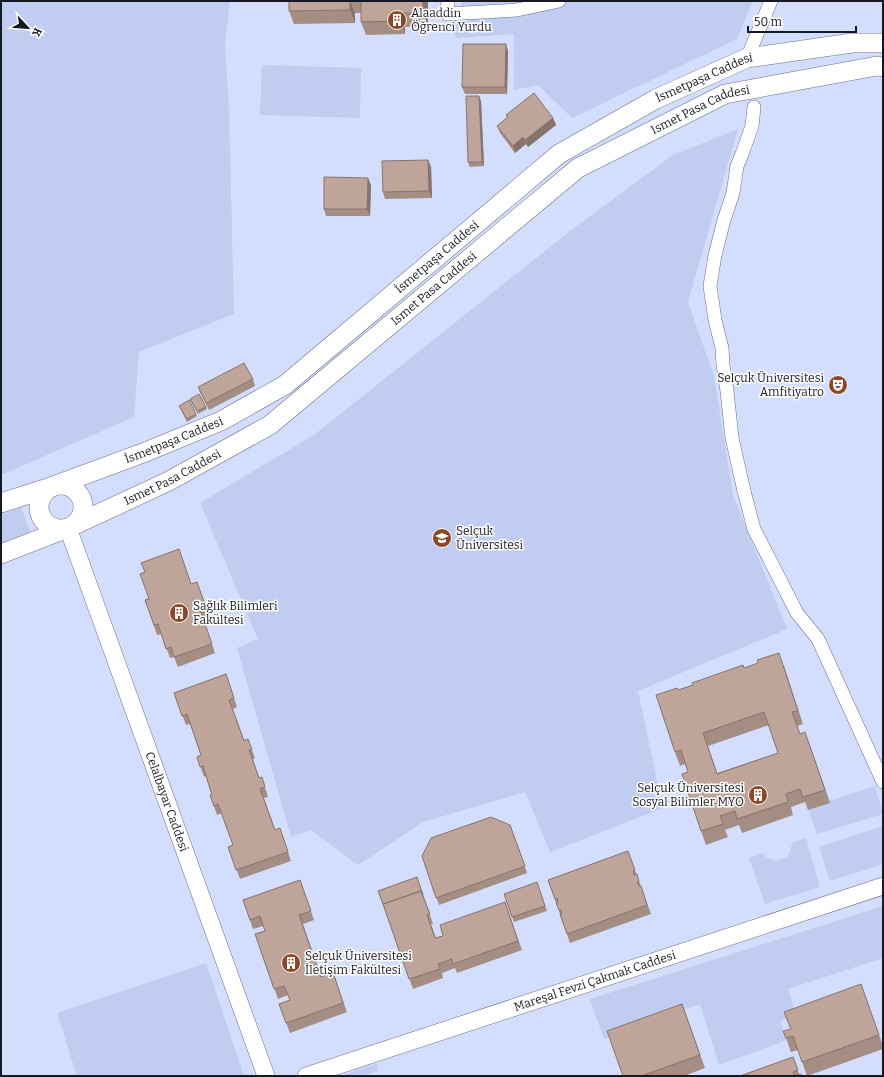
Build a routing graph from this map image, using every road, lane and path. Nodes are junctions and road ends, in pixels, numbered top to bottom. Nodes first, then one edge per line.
1 (448, 1) edge
2 (559, 1) edge
3 (771, 1) edge
4 (883, 43) edge
5 (747, 58) junction
6 (883, 67) edge
7 (754, 107) dead end
8 (51, 487) junction
9 (1, 503) edge
10 (68, 528) junction
11 (1, 554) edge
12 (883, 782) edge
13 (883, 886) edge
14 (266, 1076) edge
15 (306, 1076) edge

1 - 2 street
3 - 5 street
4 - 5 main road, İsmetpaşa Caddesi
5 - 8 main road, İsmetpaşa Caddesi
6 - 10 main road, Ismet Pasa Caddesi
7 - 12 street
8 - 9 main road, İsmetpaşa Caddesi
8 - 10 main road
8 - 10 main road
10 - 11 main road, Ismet Pasa Caddesi
10 - 14 street, Celalbayar Caddesi
13 - 15 street, Mareşal Fevzi Çakmak Caddesi

